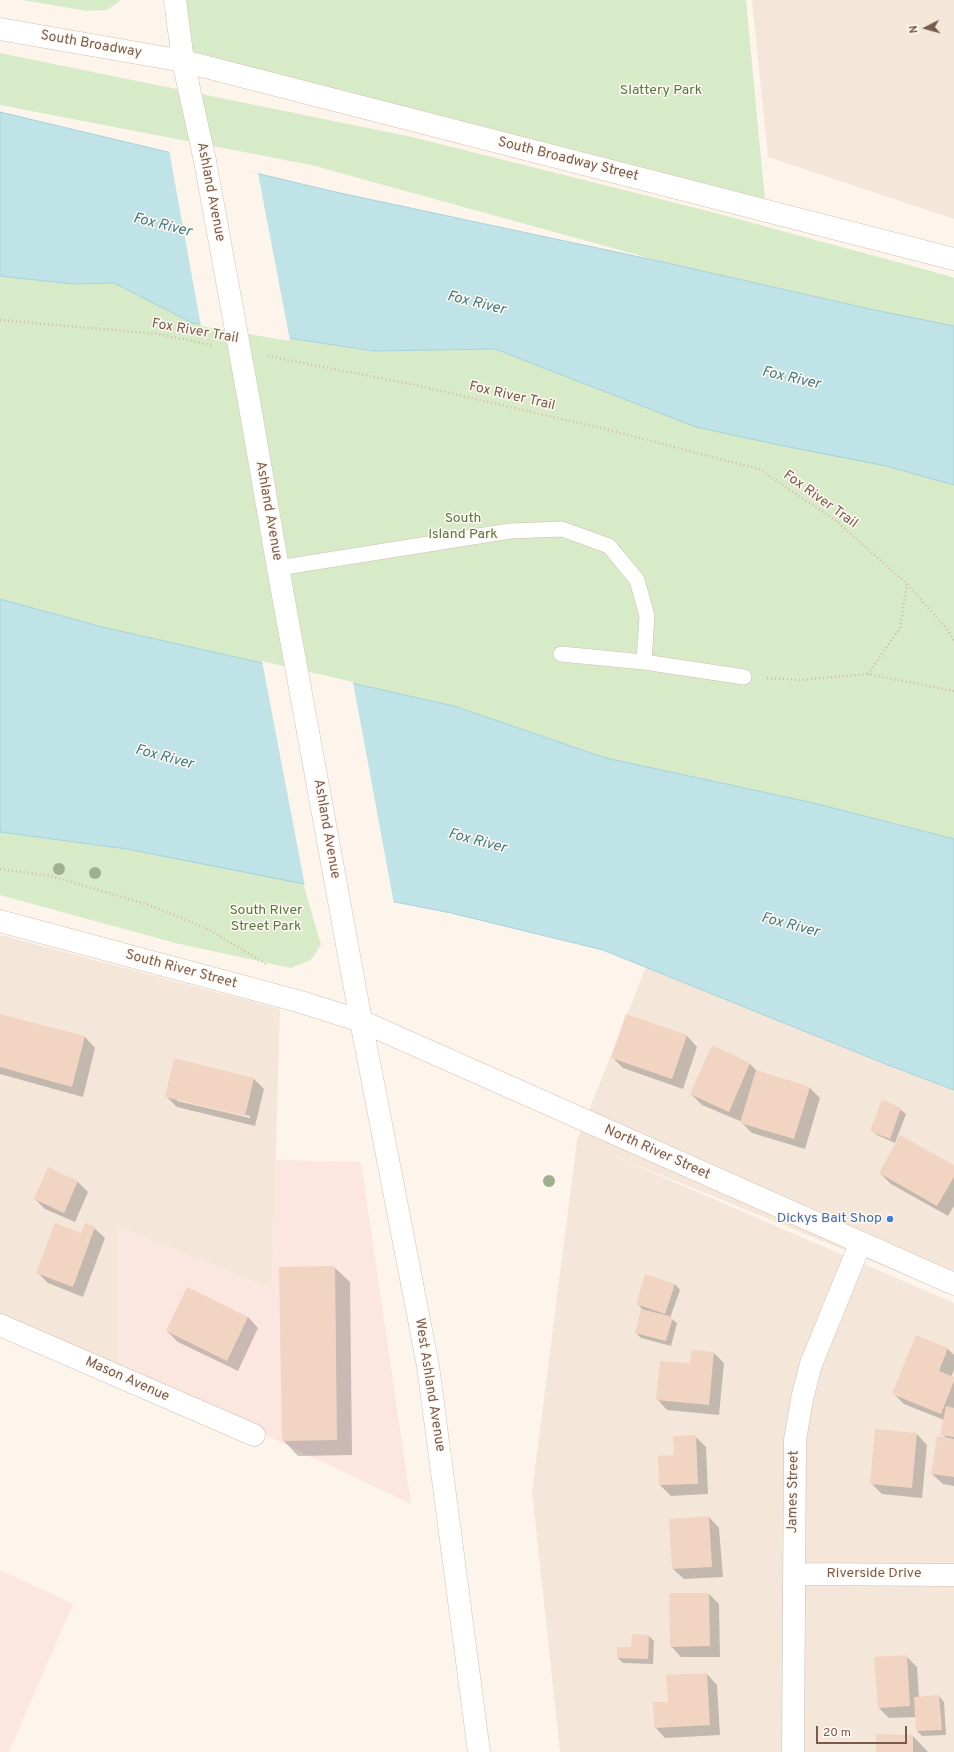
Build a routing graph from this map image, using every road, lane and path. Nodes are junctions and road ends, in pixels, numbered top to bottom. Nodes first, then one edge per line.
1 (175, 0) edge
2 (0, 29) edge
3 (183, 61) junction
4 (954, 259) edge
5 (0, 320) edge
6 (213, 345) dead end
7 (267, 356) dead end
8 (278, 568) junction
9 (907, 584) junction
10 (954, 641) edge
11 (561, 654) dead end
12 (644, 662) junction
13 (868, 674) junction
14 (744, 677) joint
15 (954, 691) edge
16 (0, 869) edge
17 (0, 921) edge
18 (269, 967) dead end
19 (361, 1021) junction
20 (860, 1244) junction
21 (954, 1284) edge
22 (0, 1325) edge
23 (254, 1436) dead end
24 (794, 1574) junction
25 (954, 1575) edge
26 (478, 1752) edge
27 (792, 1752) edge

1 - 3 street, Ashland Avenue
2 - 3 street, South Broadway
3 - 4 street, South Broadway Street
3 - 8 street, Ashland Avenue, bridge
5 - 6 path, Fox River Trail
7 - 9 path, Fox River Trail
8 - 12 lane
8 - 19 street, Ashland Avenue
9 - 10 path, Fox River Trail
9 - 13 path
11 - 12 lane
12 - 14 lane
13 - 14 path
13 - 15 path
16 - 18 path
17 - 19 street, South River Street
19 - 20 street, North River Street
19 - 26 street, West Ashland Avenue
20 - 21 street, North River Street
20 - 24 street, James Street
22 - 23 street, Mason Avenue
24 - 25 street, Riverside Drive
24 - 27 street, James Street

